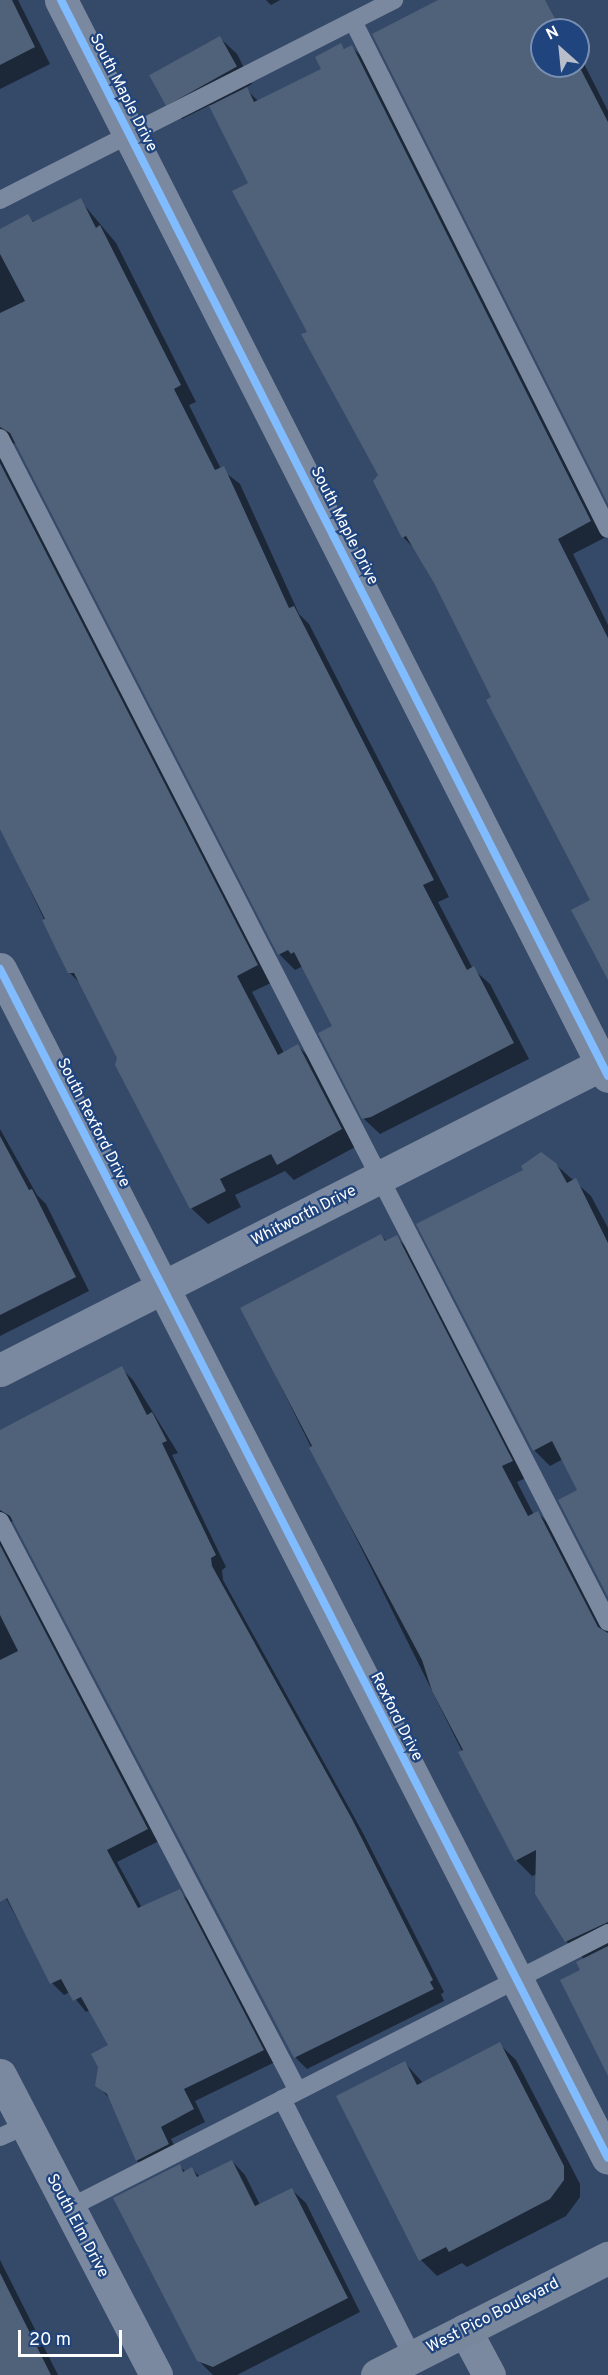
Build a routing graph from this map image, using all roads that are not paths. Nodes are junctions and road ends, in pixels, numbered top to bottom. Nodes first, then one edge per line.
1 (61, 0) edge
2 (394, 0) edge
3 (353, 21) junction
4 (129, 135) junction
5 (0, 200) edge
6 (0, 438) edge
7 (608, 529) edge
8 (0, 969) edge
9 (606, 1067) edge
10 (380, 1178) junction
11 (162, 1288) junction
12 (0, 1370) edge
13 (0, 1521) edge
14 (608, 1622) edge
15 (608, 1933) edge
16 (516, 1980) junction
17 (0, 2075) edge
18 (290, 2095) junction
19 (13, 2131) edge
20 (608, 2158) edge
21 (67, 2209) junction
22 (608, 2258) edge
23 (465, 2330) junction
24 (413, 2357) junction
25 (156, 2375) edge
26 (377, 2375) edge
27 (489, 2375) edge

1 - 4 street, South Maple Drive
2 - 3 lane
3 - 4 lane
3 - 7 lane
4 - 5 lane
4 - 9 street, South Maple Drive
6 - 10 lane
8 - 11 street, South Rexford Drive
9 - 10 street, Whitworth Drive
10 - 11 street, Whitworth Drive
10 - 14 lane
11 - 12 street, Whitworth Drive
11 - 16 street, Rexford Drive
13 - 18 lane
15 - 16 lane
16 - 18 lane
16 - 20 street, Rexford Drive
17 - 19 street, South Elm Drive
18 - 21 lane
18 - 24 lane
19 - 21 street, South Elm Drive
21 - 25 street, South Elm Drive
22 - 23 main road, West Pico Boulevard
23 - 24 main road, West Pico Boulevard
23 - 27 street
24 - 26 main road, West Pico Boulevard

